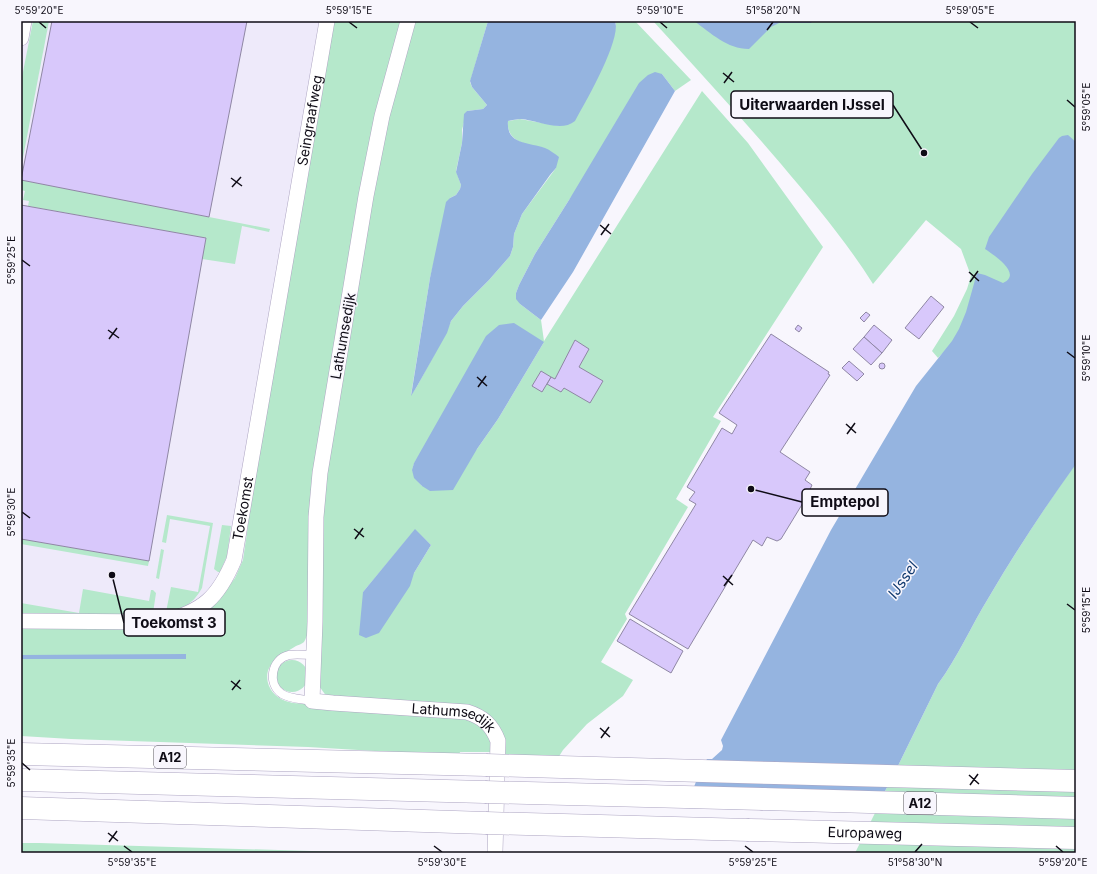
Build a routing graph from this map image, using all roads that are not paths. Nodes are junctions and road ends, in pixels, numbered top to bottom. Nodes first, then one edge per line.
1 (24, 21) edge
2 (327, 21) edge
3 (408, 21) edge
4 (21, 38) edge
5 (292, 220) joint
6 (21, 621) edge
7 (314, 655) junction
8 (312, 700) junction
9 (21, 754) edge
10 (21, 780) edge
11 (1076, 781) edge
12 (21, 808) edge
13 (1076, 808) edge
14 (1076, 838) edge
15 (496, 853) edge

1 - 4 street
2 - 5 street, Seingraafweg
3 - 7 street, Lathumsedijk
5 - 6 street, Toekomst
7 - 8 street, Lathumsedijk
7 - 8 lane, Lathumsedijk
8 - 15 street, Lathumsedijk
9 - 11 highway, A12, bridge
10 - 13 highway, A12, bridge
12 - 14 highway, Europaweg / A12, bridge

